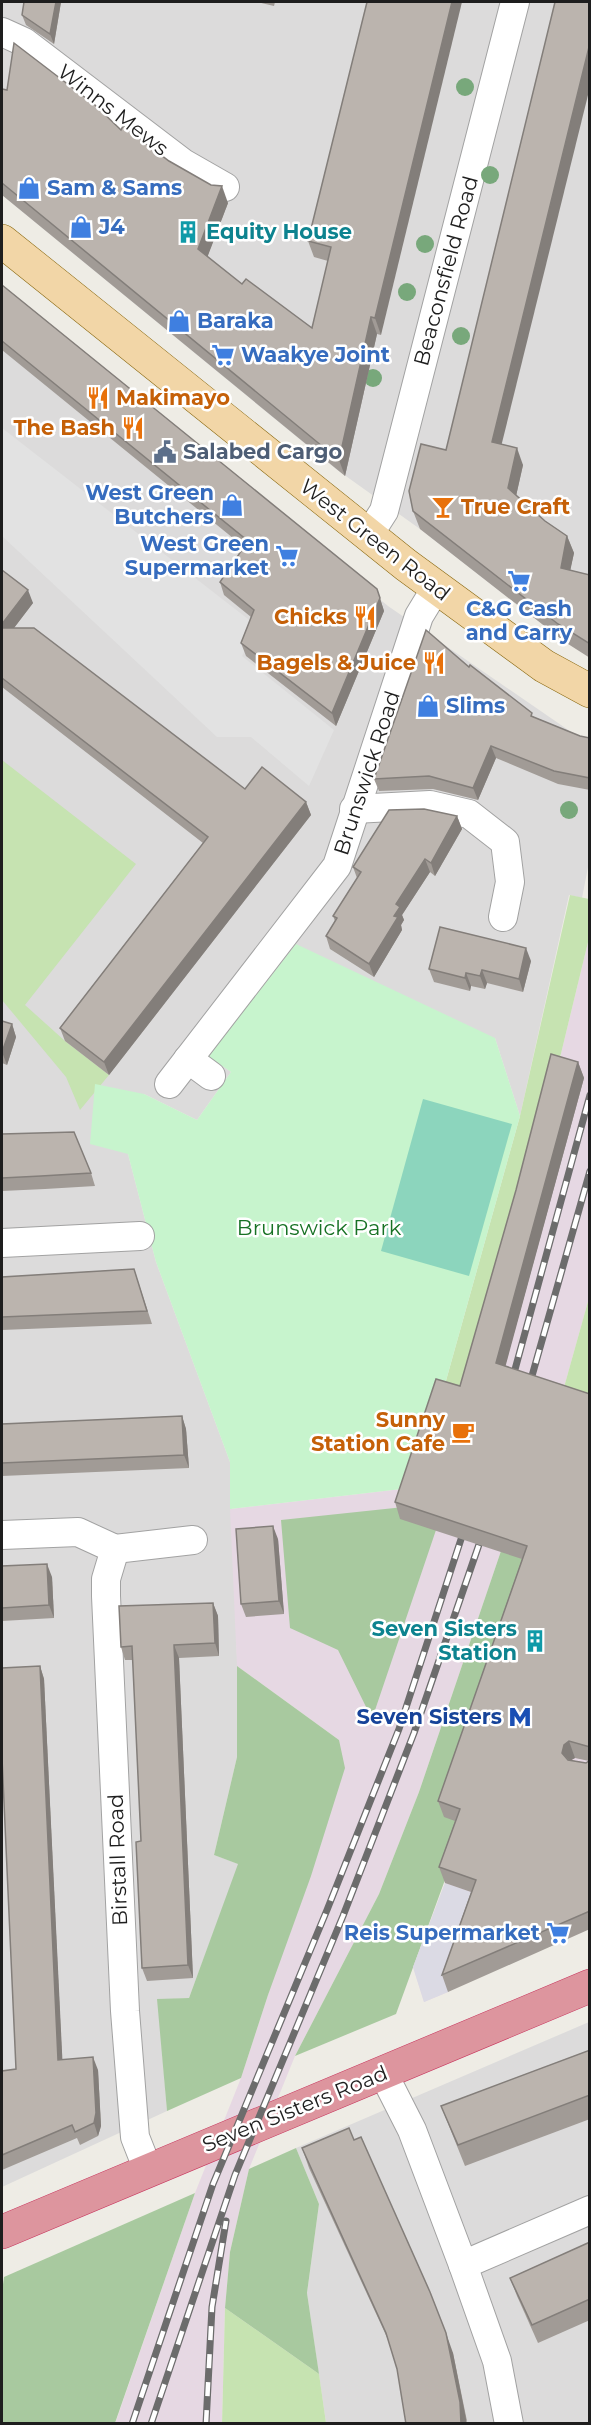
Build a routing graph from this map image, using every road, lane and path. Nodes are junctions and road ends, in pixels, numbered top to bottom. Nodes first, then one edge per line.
1 (515, 2) edge
2 (2, 32) edge
3 (225, 187) dead end
4 (2, 241) edge
5 (369, 536) junction
6 (436, 588) junction
7 (590, 691) edge
8 (354, 809) junction
9 (503, 917) dead end
10 (188, 1059) junction
11 (211, 1076) dead end
12 (169, 1084) dead end
13 (140, 1236) dead end
14 (2, 1243) edge
15 (2, 1534) edge
16 (193, 1540) dead end
17 (115, 1549) junction
18 (590, 1986) edge
19 (384, 2073) junction
20 (148, 2170) junction
21 (590, 2210) edge
22 (2, 2232) edge
23 (463, 2265) junction
24 (509, 2424) edge

1 - 5 street, Beaconsfield Road
2 - 3 street, Winns Mews
4 - 5 main road, West Green Road
5 - 6 main road, West Green Road
6 - 7 main road, West Green Road
6 - 8 street, Brunswick Road
8 - 9 street
8 - 10 street, Brunswick Road
10 - 11 street
10 - 12 street, Brunswick Road
13 - 14 street
15 - 17 street
16 - 17 street
17 - 20 street, Birstall Road
18 - 19 highway, Seven Sisters Road
19 - 20 highway, Seven Sisters Road
19 - 23 street
20 - 22 highway, Seven Sisters Road
21 - 23 street
23 - 24 street

